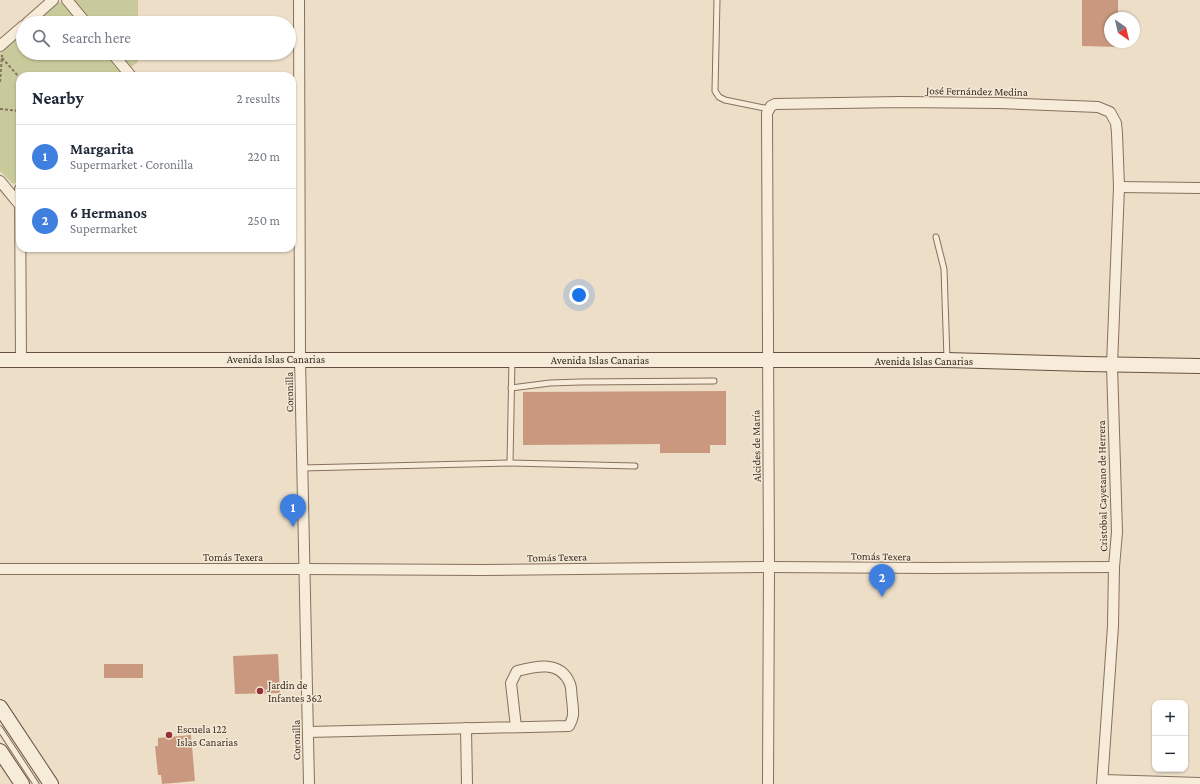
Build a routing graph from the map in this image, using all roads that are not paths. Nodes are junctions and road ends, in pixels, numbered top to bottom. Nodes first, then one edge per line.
1 (53, 0) edge
2 (67, 0) edge
3 (299, 0) edge
4 (717, 0) edge
5 (35, 16) edge
6 (80, 16) edge
7 (16, 32) edge
8 (1, 45) edge
9 (118, 60) edge
10 (128, 72) edge
11 (296, 92) edge
12 (769, 109) junction
13 (296, 170) edge
14 (0, 181) edge
15 (1118, 187) junction
16 (1200, 188) edge
17 (16, 200) edge
18 (936, 237) dead end
19 (20, 252) edge
20 (21, 359) junction
21 (300, 359) junction
22 (0, 360) edge
23 (512, 360) junction
24 (767, 360) junction
25 (947, 360) junction
26 (1112, 365) junction
27 (1200, 366) edge
28 (714, 382) dead end
29 (511, 388) junction
30 (510, 463) junction
31 (634, 466) dead end
32 (302, 468) junction
33 (769, 567) junction
34 (1114, 567) junction
35 (304, 568) junction
36 (0, 570) edge
37 (0, 707) edge
38 (516, 727) junction
39 (466, 728) junction
40 (0, 729) edge
41 (308, 732) junction
42 (0, 751) edge
43 (1103, 782) edge
44 (1200, 783) edge
45 (22, 784) edge
46 (36, 784) edge
47 (51, 784) edge
48 (309, 784) edge
49 (467, 784) edge
50 (768, 784) edge

1 - 5 street
2 - 6 street
3 - 11 street, Coronilla
4 - 12 lane
7 - 8 street
9 - 10 street
12 - 15 street, José Fernández Medina
12 - 24 street, Alcides de María
13 - 21 street, Coronilla
14 - 17 street
15 - 16 street
15 - 26 street, Cristóbal Cayetano de Herrera
18 - 25 lane
19 - 20 street
20 - 21 street, Avenida Islas Canarias
20 - 22 street, Avenida Islas Canarias
21 - 23 street, Avenida Islas Canarias
21 - 32 street, Coronilla
23 - 24 street, Avenida Islas Canarias
23 - 29 lane
24 - 25 street, Avenida Islas Canarias
24 - 33 street, Alcides de María
25 - 26 street, Avenida Islas Canarias
26 - 27 street, Avenida Islas Canarias
26 - 34 street, Cristóbal Cayetano de Herrera
28 - 29 lane
29 - 30 lane
30 - 31 lane
30 - 32 lane
32 - 35 street, Coronilla
33 - 34 street, Tomás Texera
33 - 35 street, Tomás Texera
33 - 50 street, Alcides de María
34 - 43 street, Cristóbal Cayetano de Herrera
35 - 36 street, Tomás Texera
35 - 41 street, Coronilla
37 - 47 street
38 - 38 street
38 - 39 street
39 - 41 street
39 - 49 street
40 - 46 lane
41 - 48 street, Coronilla
42 - 45 street
43 - 44 street

